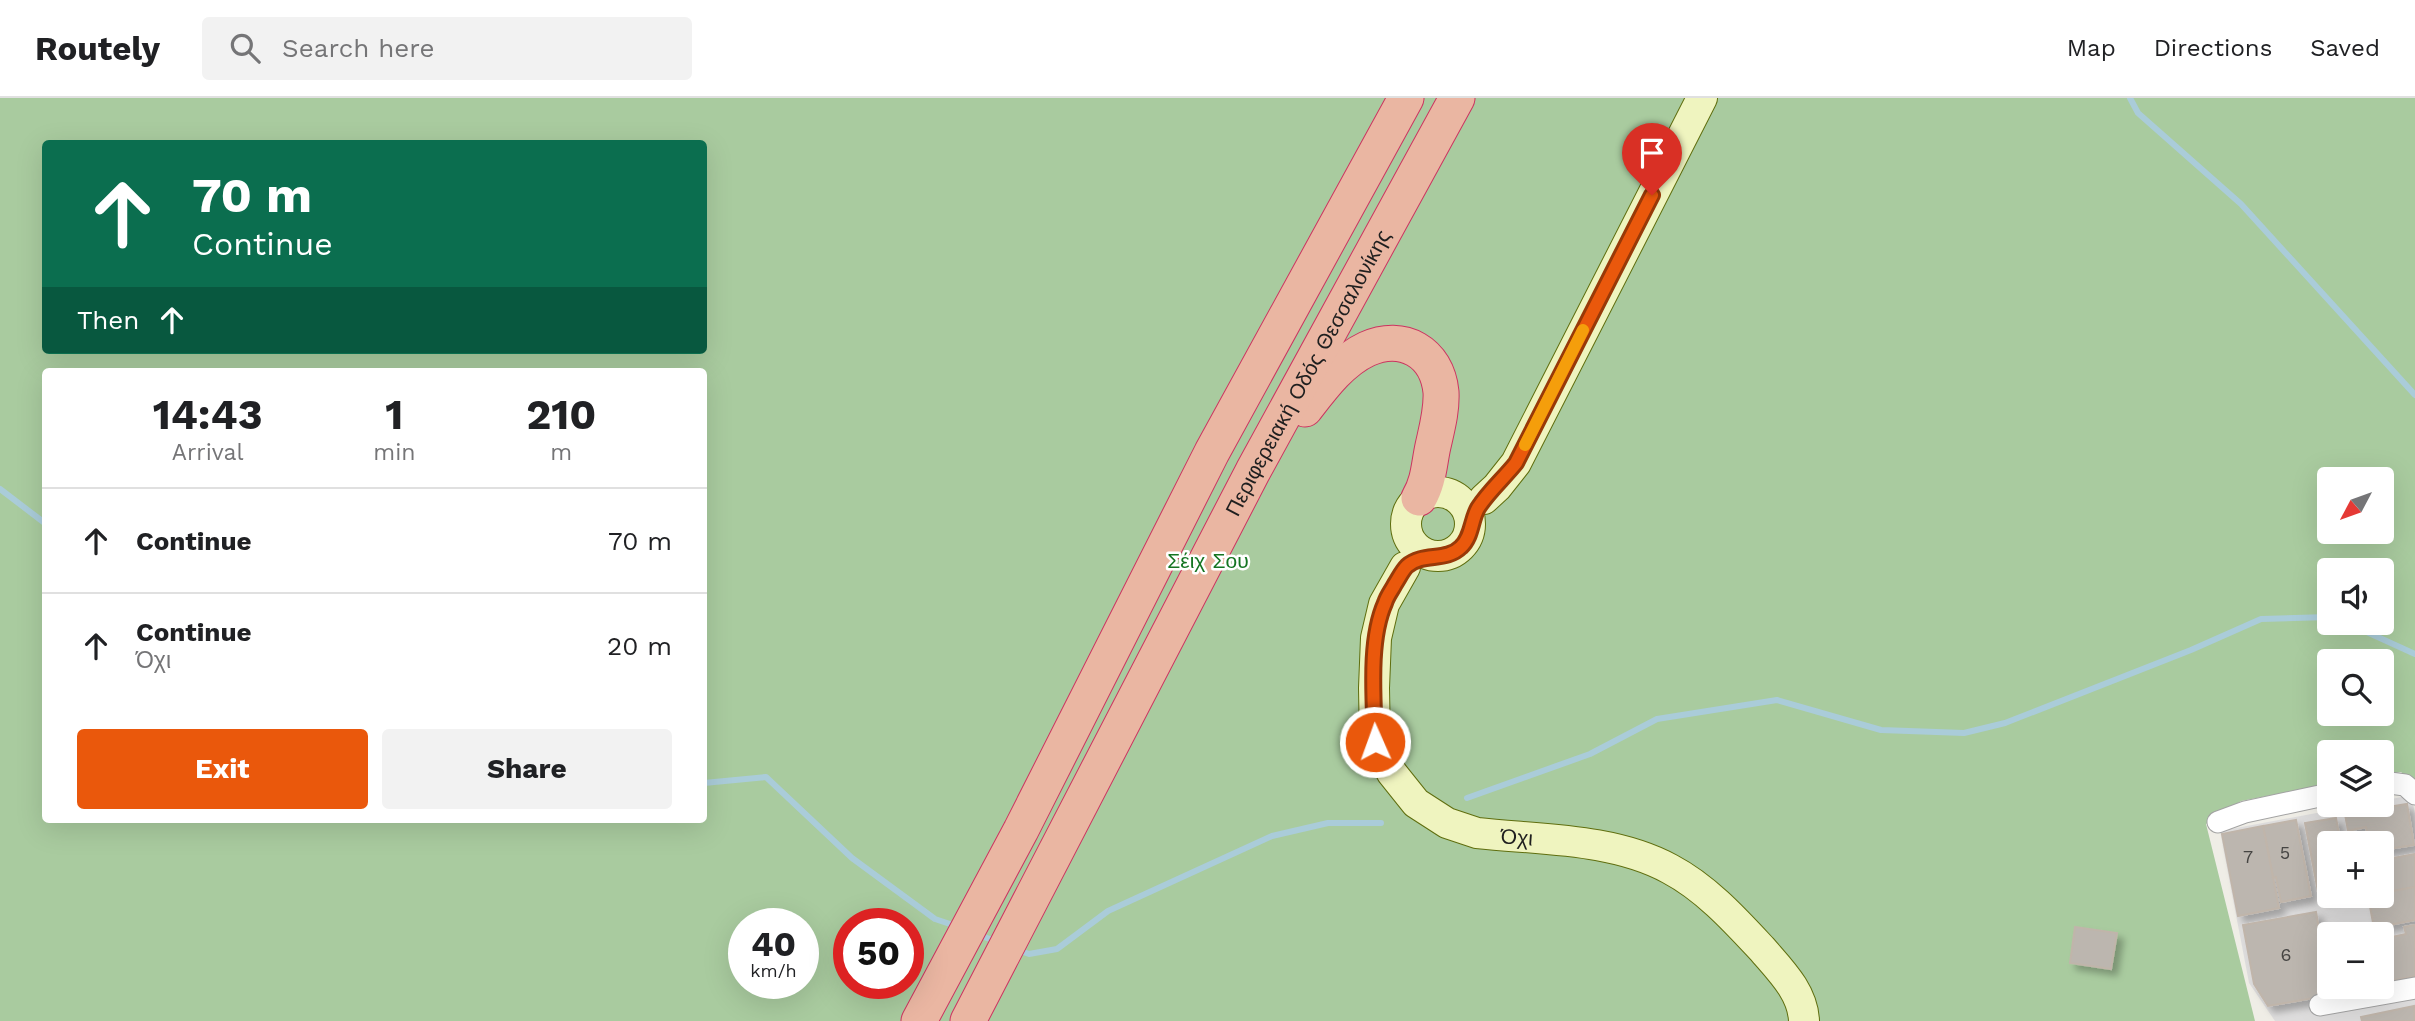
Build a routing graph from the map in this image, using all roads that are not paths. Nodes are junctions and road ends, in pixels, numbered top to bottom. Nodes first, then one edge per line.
1 (1406, 98) edge
2 (1457, 98) edge
3 (1702, 98) edge
4 (1253, 471) junction
5 (1419, 498) junction
6 (1471, 499) junction
7 (1419, 562) junction
8 (2394, 784) edge
9 (2415, 794) edge
10 (2317, 797) edge
11 (2218, 822) dead end
12 (2415, 988) edge
13 (2320, 1006) dead end
14 (969, 1018) edge
15 (919, 1021) edge
16 (1804, 1021) edge

1 - 15 highway, Περιφερειακή Οδός Θεσσαλονίκης
2 - 4 highway, Περιφερειακή Οδός Θεσσαλονίκης
3 - 6 main road
4 - 5 highway
4 - 14 highway, Περιφερειακή Οδός Θεσσαλονίκης
5 - 6 main road
5 - 7 main road
6 - 7 main road
7 - 16 main road, Όχι
8 - 9 street
10 - 11 street
12 - 13 street

